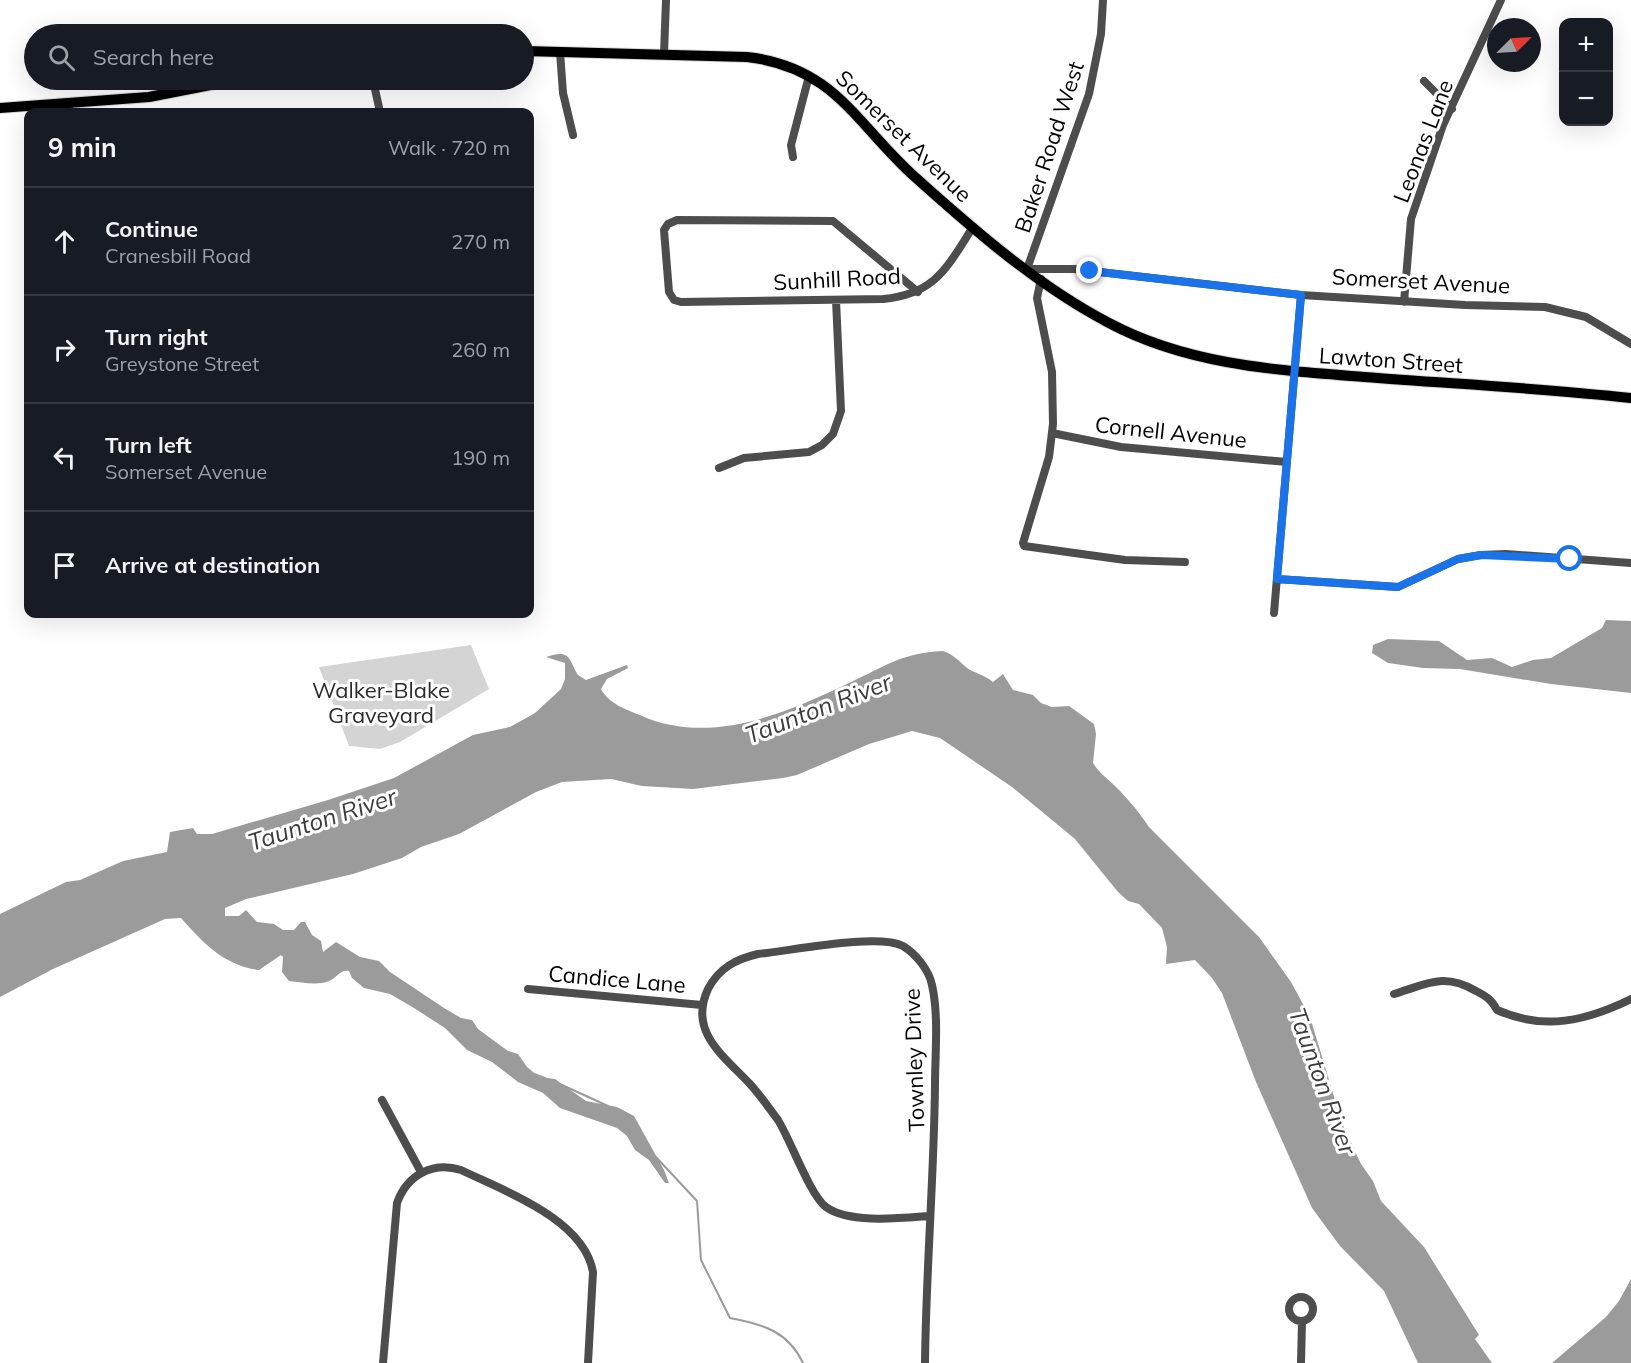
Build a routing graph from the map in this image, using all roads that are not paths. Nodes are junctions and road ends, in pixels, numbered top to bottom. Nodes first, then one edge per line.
1 (666, 0) edge
2 (1102, 0) edge
3 (1501, 0) edge
4 (534, 51) edge
5 (560, 52) junction
6 (664, 54) junction
7 (809, 76) junction
8 (1424, 81) dead end
9 (185, 90) edge
10 (375, 90) edge
11 (0, 108) edge
12 (69, 108) edge
13 (379, 108) edge
14 (1452, 109) junction
15 (573, 135) dead end
16 (794, 157) dead end
17 (973, 227) junction
18 (1027, 269) junction
19 (1041, 279) junction
20 (918, 292) junction
21 (1301, 295) junction
22 (836, 300) junction
23 (1404, 302) junction
24 (1631, 344) edge
25 (1295, 372) junction
26 (1631, 398) edge
27 (1053, 433) junction
28 (1287, 462) junction
29 (719, 468) dead end
30 (1185, 562) dead end
31 (1631, 563) edge
32 (1277, 579) junction
33 (1274, 613) dead end
34 (528, 989) dead end
35 (1394, 994) dead end
36 (1631, 999) edge
37 (702, 1005) junction
38 (382, 1100) dead end
39 (421, 1172) junction
40 (929, 1216) junction
41 (1302, 1322) dead end
42 (383, 1363) edge
43 (588, 1363) edge
44 (925, 1363) edge
45 (1301, 1363) edge

1 - 6 street
2 - 18 street, Baker Road West
3 - 14 street, Leonas Lane
4 - 5 main road, Somerset Avenue
5 - 6 main road, Somerset Avenue
5 - 15 street
6 - 7 main road, Somerset Avenue
7 - 16 street
7 - 17 main road, Somerset Avenue
8 - 14 street
9 - 12 main road
10 - 13 street
11 - 12 main road
14 - 23 street, Leonas Lane
17 - 18 main road, Somerset Avenue
17 - 20 street, Sunhill Road
18 - 19 main road, Lawton Street
18 - 21 street, Somerset Avenue
19 - 25 main road, Lawton Street
19 - 27 street
20 - 22 street, Sunhill Road
20 - 22 street, Sunhill Road
21 - 23 street, Somerset Avenue
21 - 25 street
22 - 29 street
23 - 24 street, Somerset Avenue
25 - 26 main road, Lawton Street
25 - 28 street
27 - 28 street, Cornell Avenue
27 - 30 street
28 - 32 street
31 - 32 street
32 - 33 street
34 - 37 street, Candice Lane
35 - 36 street
37 - 40 street
37 - 40 street, Townley Drive
38 - 39 street
39 - 42 street
39 - 43 street
40 - 44 street, Townley Drive
41 - 45 street

